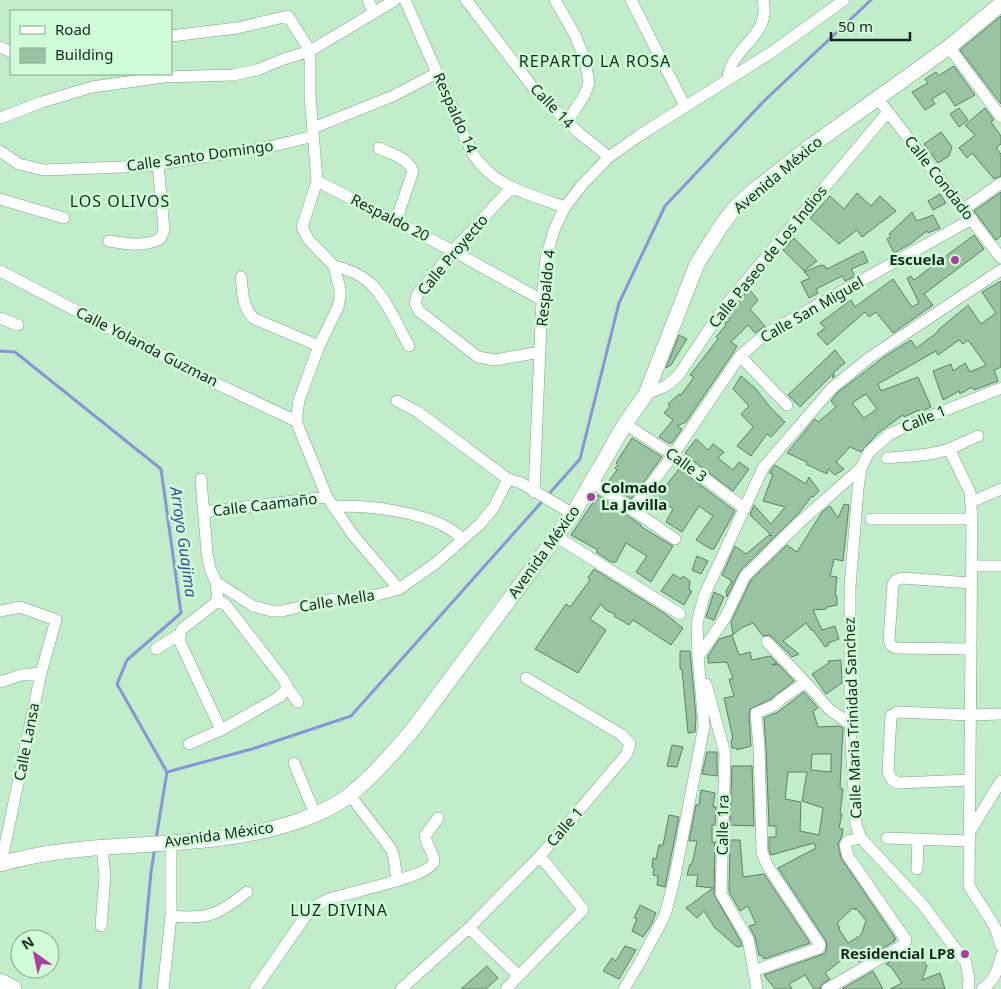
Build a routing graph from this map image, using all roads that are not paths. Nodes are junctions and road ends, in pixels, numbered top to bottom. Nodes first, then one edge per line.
1 (368, 0) edge
2 (395, 0) edge
3 (405, 0) edge
4 (466, 0) edge
5 (555, 0) edge
6 (631, 0) edge
7 (763, 0) edge
8 (844, 0) edge
9 (1001, 4) edge
10 (374, 13) junction
11 (172, 36) edge
12 (949, 47) junction
13 (310, 51) junction
14 (437, 73) junction
15 (728, 79) junction
16 (878, 99) junction
17 (686, 106) junction
18 (887, 113) junction
19 (1001, 117) edge
20 (0, 118) edge
21 (567, 122) junction
22 (314, 132) junction
23 (379, 148) dead end
24 (0, 151) edge
25 (609, 157) junction
26 (158, 164) junction
27 (317, 181) junction
28 (1001, 183) edge
29 (511, 188) junction
30 (0, 199) edge
31 (565, 207) junction
32 (964, 208) junction
33 (64, 218) dead end
34 (972, 220) junction
35 (396, 221) junction
36 (109, 241) dead end
37 (453, 251) junction
38 (1001, 258) edge
39 (334, 266) junction
40 (1001, 270) edge
41 (0, 271) edge
42 (241, 277) dead end
43 (542, 300) junction
44 (0, 318) edge
45 (18, 324) dead end
46 (319, 346) junction
47 (409, 346) dead end
48 (540, 352) junction
49 (740, 356) junction
50 (1001, 388) edge
51 (646, 394) junction
52 (397, 401) dead end
53 (787, 405) dead end
54 (296, 421) junction
55 (625, 424) junction
56 (978, 436) dead end
57 (949, 449) junction
58 (673, 454) junction
59 (887, 458) dead end
60 (861, 468) junction
61 (201, 478) dead end
62 (508, 479) junction
63 (592, 482) junction
64 (1001, 489) edge
65 (534, 492) junction
66 (331, 502) junction
67 (971, 502) junction
68 (744, 508) junction
69 (632, 510) junction
70 (203, 512) junction
71 (573, 514) junction
72 (972, 519) junction
73 (871, 520) dead end
74 (557, 536) junction
75 (463, 539) junction
76 (674, 539) dead end
77 (972, 566) junction
78 (1001, 566) edge
79 (216, 582) junction
80 (971, 583) junction
81 (399, 588) junction
82 (218, 601) junction
83 (0, 612) edge
84 (680, 614) dead end
85 (180, 634) junction
86 (767, 642) dead end
87 (156, 648) dead end
88 (971, 649) junction
89 (698, 656) junction
90 (41, 673) junction
91 (526, 678) dead end
92 (0, 682) edge
93 (808, 685) junction
94 (287, 687) junction
95 (298, 702) dead end
96 (1001, 714) edge
97 (970, 715) junction
98 (850, 724) junction
99 (221, 730) junction
100 (189, 744) dead end
101 (294, 763) dead end
102 (970, 780) junction
103 (1001, 781) edge
104 (350, 795) junction
105 (315, 814) junction
106 (438, 818) dead end
107 (969, 837) junction
108 (861, 838) junction
109 (887, 838) dead end
110 (918, 839) junction
111 (175, 843) junction
112 (102, 848) junction
113 (540, 856) junction
114 (0, 864) edge
115 (917, 869) dead end
116 (397, 881) junction
117 (247, 892) dead end
118 (171, 916) junction
119 (101, 926) dead end
120 (469, 928) junction
121 (1001, 946) edge
122 (1001, 956) edge
123 (753, 971) junction
124 (519, 976) junction
125 (0, 983) edge
126 (12, 989) edge
127 (164, 989) edge
128 (255, 989) edge
129 (401, 989) edge
130 (506, 989) edge
131 (624, 989) edge
132 (757, 989) edge
133 (827, 989) edge
134 (968, 989) edge
135 (982, 989) edge

1 - 10 street
2 - 10 street
3 - 14 street, Respaldo 14
4 - 21 street, Calle 14
5 - 21 street
6 - 17 street
7 - 15 street
8 - 15 street, Respaldo 4
9 - 12 street, Avenida México
10 - 13 street
11 - 13 street
12 - 16 street, Avenida México
12 - 19 street
13 - 20 street
13 - 22 street
14 - 22 street, Calle Santo Domingo
14 - 29 street, Respaldo 14
15 - 17 street, Respaldo 4
16 - 18 street, Calle Condado
16 - 51 street, Avenida México
17 - 25 street, Respaldo 4
18 - 32 street, Calle Condado
18 - 51 street, Calle Paseo de Los Indios
21 - 25 street, Calle 14
22 - 26 street, Calle Santo Domingo
22 - 27 street
23 - 35 street
24 - 26 street, Calle Santo Domingo
25 - 31 street, Respaldo 4
26 - 36 street
27 - 35 street, Respaldo 20
27 - 39 street
28 - 32 street
29 - 31 street, Respaldo 14
29 - 37 street, Calle Proyecto
30 - 33 street
31 - 43 street, Respaldo 4
32 - 34 street, Calle Condado
34 - 38 street, Calle Condado
34 - 49 street, Calle San Miguel
35 - 37 street, Respaldo 20
37 - 43 street, Respaldo 20
37 - 48 street, Calle Proyecto
39 - 46 street
39 - 47 street
40 - 68 street
41 - 54 street, Calle Yolanda Guzman
42 - 46 street
43 - 48 street, Respaldo 4
44 - 45 street
46 - 54 street
48 - 65 street, Respaldo 4
49 - 53 street
49 - 58 street, Calle San Miguel
50 - 60 street, Calle 1
51 - 55 street, Avenida México
52 - 62 street
54 - 66 street
55 - 58 street, Calle 3
55 - 63 street, Avenida México
56 - 57 street
57 - 59 street
57 - 67 street
58 - 68 street, Calle 3
58 - 69 street, Calle San Miguel
60 - 89 street
60 - 98 street, Calle Maria Trinidad Sanchez
61 - 70 street
62 - 65 street
62 - 75 street, Calle Mella
63 - 69 street
63 - 71 street, Avenida México
64 - 67 street
65 - 71 street
66 - 70 street, Calle Caamaño
66 - 75 street, Calle Caamaño
66 - 81 street
67 - 72 street
68 - 89 street
69 - 76 street
70 - 79 street
71 - 74 street, Avenida México
72 - 73 street
72 - 77 street
74 - 84 street
74 - 104 street, Avenida México
75 - 81 street, Calle Mella
77 - 78 street
77 - 80 street
79 - 81 street, Calle Mella
79 - 82 street
80 - 88 street
80 - 88 street
82 - 85 street
82 - 94 street
83 - 90 street, Calle Lansa
85 - 87 street
85 - 99 street
86 - 93 street
88 - 97 street
89 - 123 street, Calle 1ra
89 - 131 street
90 - 92 street
90 - 114 street, Calle Lansa
91 - 113 street, Calle 1
93 - 98 street
93 - 123 street
94 - 95 street
94 - 99 street
96 - 97 street
97 - 102 street
97 - 102 street
98 - 108 street, Calle Maria Trinidad Sanchez
99 - 100 street
101 - 105 street
102 - 107 street
103 - 107 street
104 - 105 street, Avenida México
104 - 116 street
105 - 111 street, Avenida México
106 - 116 street
107 - 110 street
107 - 121 street
108 - 133 street
108 - 134 street, Calle Maria Trinidad Sanchez
109 - 110 street
110 - 115 street
111 - 112 street, Avenida México
111 - 118 street
112 - 114 street, Avenida México
112 - 119 street
113 - 120 street, Calle 1
113 - 124 street
116 - 128 street
117 - 118 street
118 - 127 street
120 - 124 street
120 - 129 street, Calle 1
122 - 135 street
123 - 132 street, Calle 1ra
124 - 130 street
125 - 126 main road

